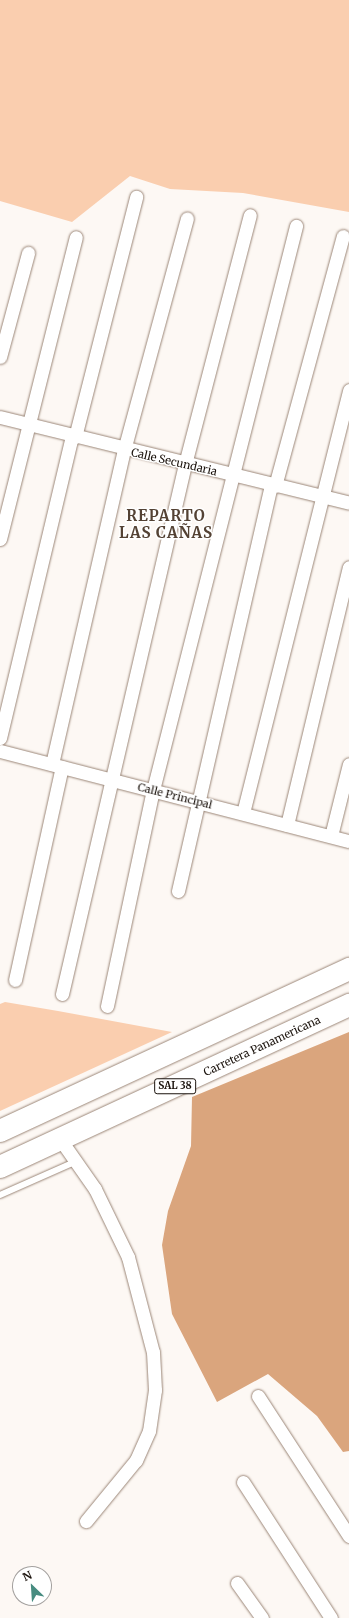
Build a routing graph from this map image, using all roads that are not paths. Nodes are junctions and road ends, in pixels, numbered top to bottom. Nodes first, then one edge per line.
1 (136, 197) dead end
2 (250, 215) dead end
3 (187, 218) dead end
4 (296, 226) dead end
5 (343, 236) dead end
6 (76, 237) dead end
7 (28, 253) dead end
8 (0, 357) edge
9 (349, 390) edge
10 (0, 417) edge
11 (28, 425) junction
12 (73, 437) junction
13 (124, 450) junction
14 (184, 464) junction
15 (231, 475) junction
16 (273, 485) junction
17 (320, 496) junction
18 (349, 503) edge
19 (0, 539) edge
20 (349, 567) edge
21 (0, 738) edge
22 (0, 751) edge
23 (349, 764) edge
24 (57, 766) junction
25 (109, 779) junction
26 (153, 790) junction
27 (197, 801) junction
28 (243, 813) junction
29 (287, 824) junction
30 (331, 836) junction
31 (349, 841) edge
32 (178, 891) dead end
33 (349, 969) edge
34 (15, 980) dead end
35 (62, 994) dead end
36 (349, 1005) edge
37 (107, 1006) dead end
38 (126, 1072) junction
39 (141, 1102) junction
40 (0, 1130) edge
41 (60, 1139) junction
42 (77, 1161) junction
43 (0, 1167) edge
44 (0, 1195) edge
45 (258, 1396) dead end
46 (243, 1482) dead end
47 (86, 1521) dead end
48 (349, 1536) edge
49 (237, 1583) dead end
50 (262, 1618) edge
51 (331, 1618) edge

1 - 12 street
2 - 14 street
3 - 13 street
4 - 15 street
5 - 16 street
6 - 11 street
7 - 8 street
9 - 17 street
10 - 11 street, Calle Secundaria
11 - 12 street, Calle Secundaria
11 - 19 street
12 - 13 street, Calle Secundaria
12 - 21 street
13 - 14 street, Calle Secundaria
13 - 24 street
14 - 15 street, Calle Secundaria
14 - 25 street
15 - 16 street, Calle Secundaria
15 - 26 street
16 - 17 street, Calle Secundaria
16 - 27 street
17 - 18 street, Calle Secundaria
17 - 28 street
20 - 29 street
22 - 24 street, Calle Principal
23 - 30 street
24 - 25 street, Calle Principal
24 - 34 street
25 - 26 street, Calle Principal
25 - 35 street
26 - 27 street, Calle Principal
26 - 37 street
27 - 28 street, Calle Principal
27 - 32 street
28 - 29 street, Calle Principal
29 - 30 street, Calle Principal
30 - 31 street, Calle Principal
33 - 38 highway
36 - 39 highway, Carretera Panamericana / SAL 38
38 - 39 highway
38 - 40 highway
39 - 41 highway, Carretera Panamericana / SAL 38
41 - 42 street
41 - 43 highway, Carretera Panamericana / SAL 38
42 - 44 lane
42 - 47 street
45 - 48 street
46 - 51 street
49 - 50 street

